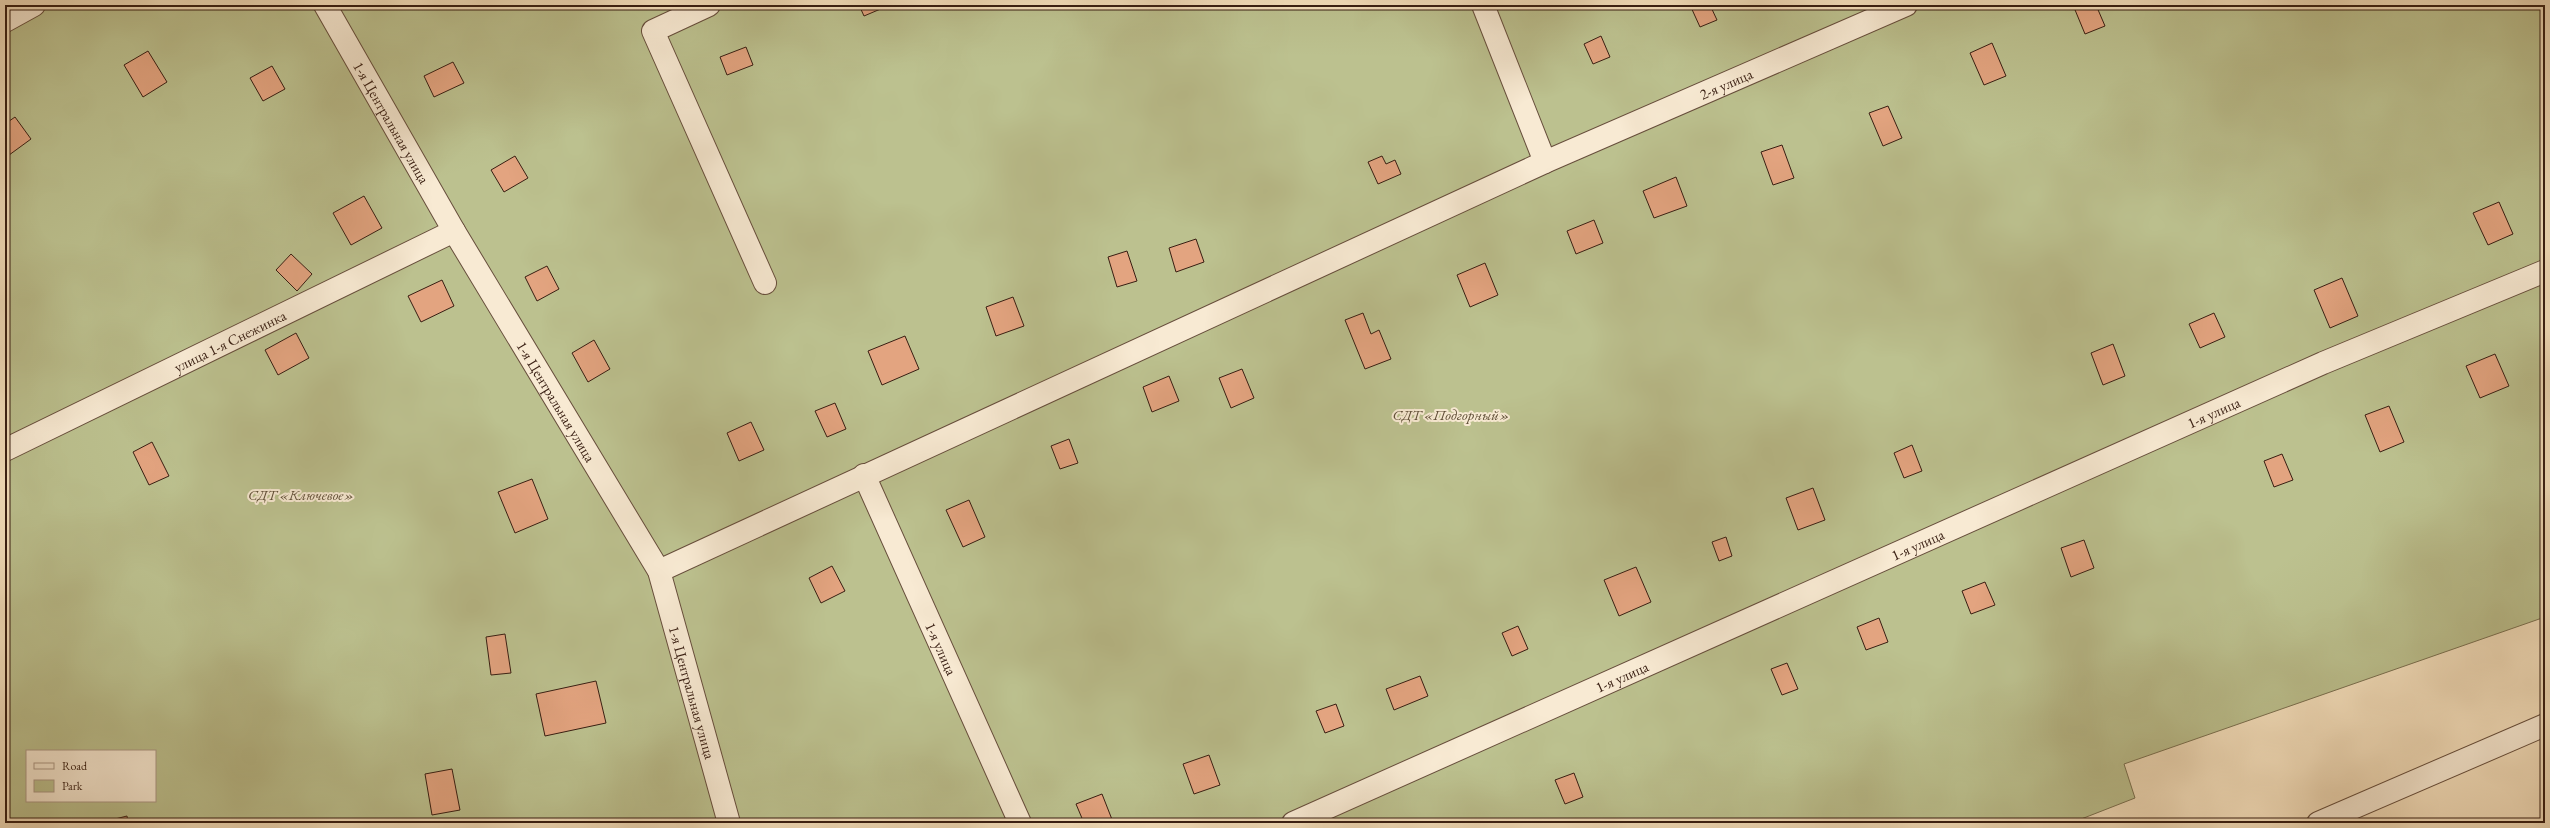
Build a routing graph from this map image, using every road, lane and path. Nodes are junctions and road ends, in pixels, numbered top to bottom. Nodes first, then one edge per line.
1 (34, 5) edge
2 (324, 5) edge
3 (709, 5) edge
4 (1483, 5) edge
5 (1906, 5) edge
6 (5, 21) edge
7 (1545, 162) junction
8 (454, 231) junction
9 (2545, 270) edge
10 (765, 283) dead end
11 (5, 450) edge
12 (864, 475) junction
13 (659, 571) junction
14 (2545, 726) edge
15 (729, 823) edge
16 (1020, 823) edge
17 (1293, 823) edge
18 (2318, 823) edge

1 - 6 street
2 - 8 street, 1-я Центральная улица
3 - 10 street
4 - 7 street
5 - 7 street, 2-я улица
7 - 12 street, 2-я улица
8 - 11 street, улица 1-я Снежинка
8 - 13 street, 1-я Центральная улица
9 - 17 street, 1-я улица
12 - 13 street, 2-я улица
12 - 16 street, 1-я улица
13 - 15 street, 1-я Центральная улица
14 - 18 street

